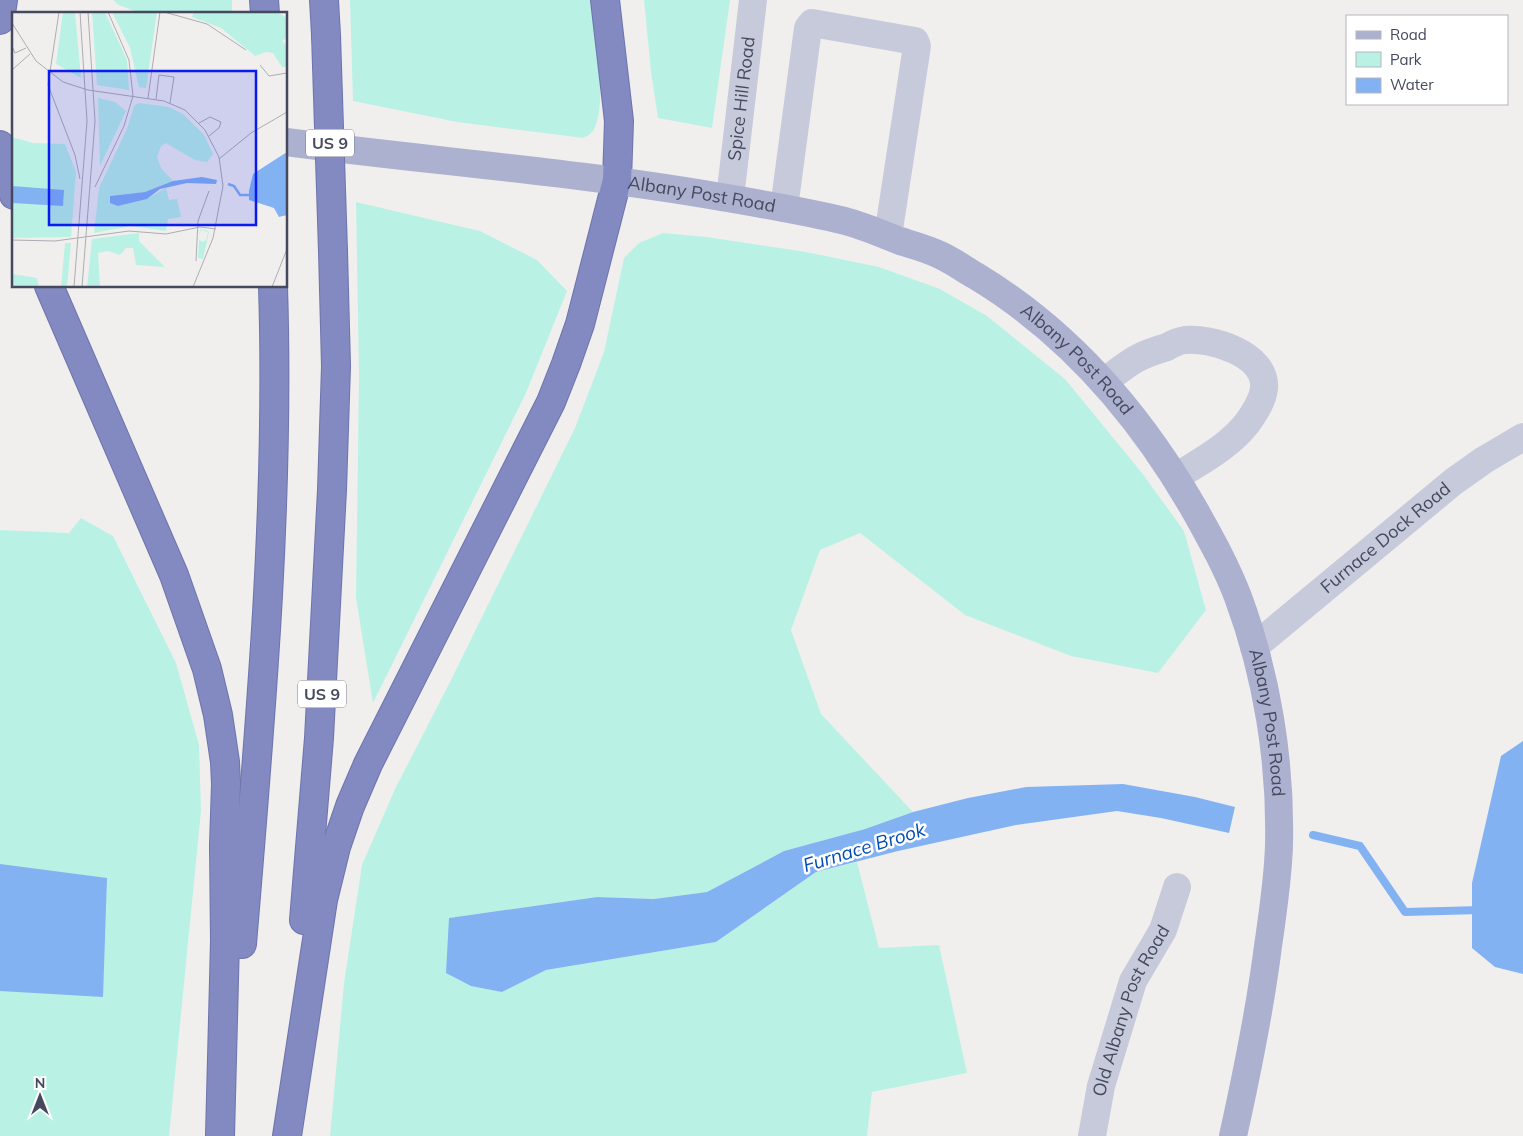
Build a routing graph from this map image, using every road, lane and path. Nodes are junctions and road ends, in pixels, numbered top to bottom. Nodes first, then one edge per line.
1 (324, 0) edge
2 (605, 0) edge
3 (753, 0) edge
4 (288, 142) edge
5 (0, 145) edge
6 (617, 180) junction
7 (12, 188) edge
8 (730, 198) junction
9 (784, 208) junction
10 (888, 236) junction
11 (50, 288) edge
12 (273, 288) edge
13 (1104, 382) junction
14 (1523, 437) edge
15 (1176, 478) junction
16 (1254, 647) junction
17 (1177, 887) dead end
18 (220, 1136) edge
19 (224, 1136) edge
20 (285, 1136) edge
21 (1092, 1136) edge
22 (1233, 1136) edge

1 - 20 highway, US 9, bridge
2 - 6 highway
3 - 8 street, Spice Hill Road
4 - 6 main road, Albany Post Road
5 - 7 highway
6 - 8 main road, Albany Post Road
6 - 20 highway
8 - 9 main road, Albany Post Road
9 - 10 main road, Albany Post Road
9 - 10 street
10 - 13 main road, Albany Post Road
11 - 18 highway
12 - 19 highway
13 - 15 main road, Albany Post Road
13 - 15 street
14 - 16 street, Furnace Dock Road
15 - 16 main road, Albany Post Road
16 - 22 main road, Albany Post Road
17 - 21 street, Old Albany Post Road

